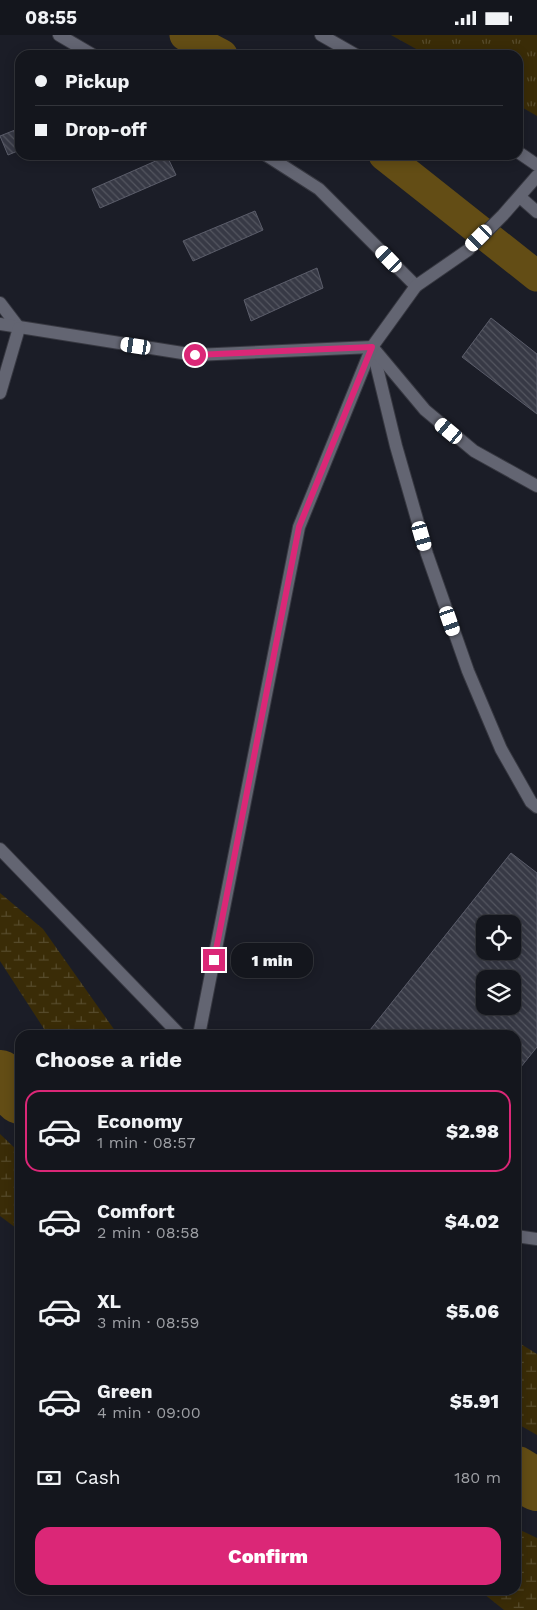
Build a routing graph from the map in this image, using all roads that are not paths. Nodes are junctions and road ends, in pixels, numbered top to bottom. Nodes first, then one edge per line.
1 (59, 35) edge
2 (321, 35) edge
3 (85, 50) edge
4 (347, 50) edge
5 (523, 156) edge
6 (274, 160) edge
7 (537, 165) edge
8 (537, 176) edge
9 (520, 197) junction
10 (537, 212) edge
11 (416, 286) junction
12 (0, 303) edge
13 (0, 323) edge
14 (19, 328) junction
15 (372, 347) junction
16 (0, 393) edge
17 (537, 486) edge
18 (537, 807) edge
19 (0, 849) edge
20 (175, 1030) edge
21 (201, 1030) edge
22 (521, 1237) edge
23 (537, 1239) edge

1 - 3 main road
2 - 4 main road
5 - 7 main road
6 - 11 main road
8 - 9 main road
9 - 10 main road
9 - 11 main road
11 - 15 main road
12 - 14 main road
13 - 14 main road
14 - 15 main road
14 - 16 main road
15 - 17 main road
15 - 18 main road
15 - 21 main road
19 - 20 main road
22 - 23 main road

